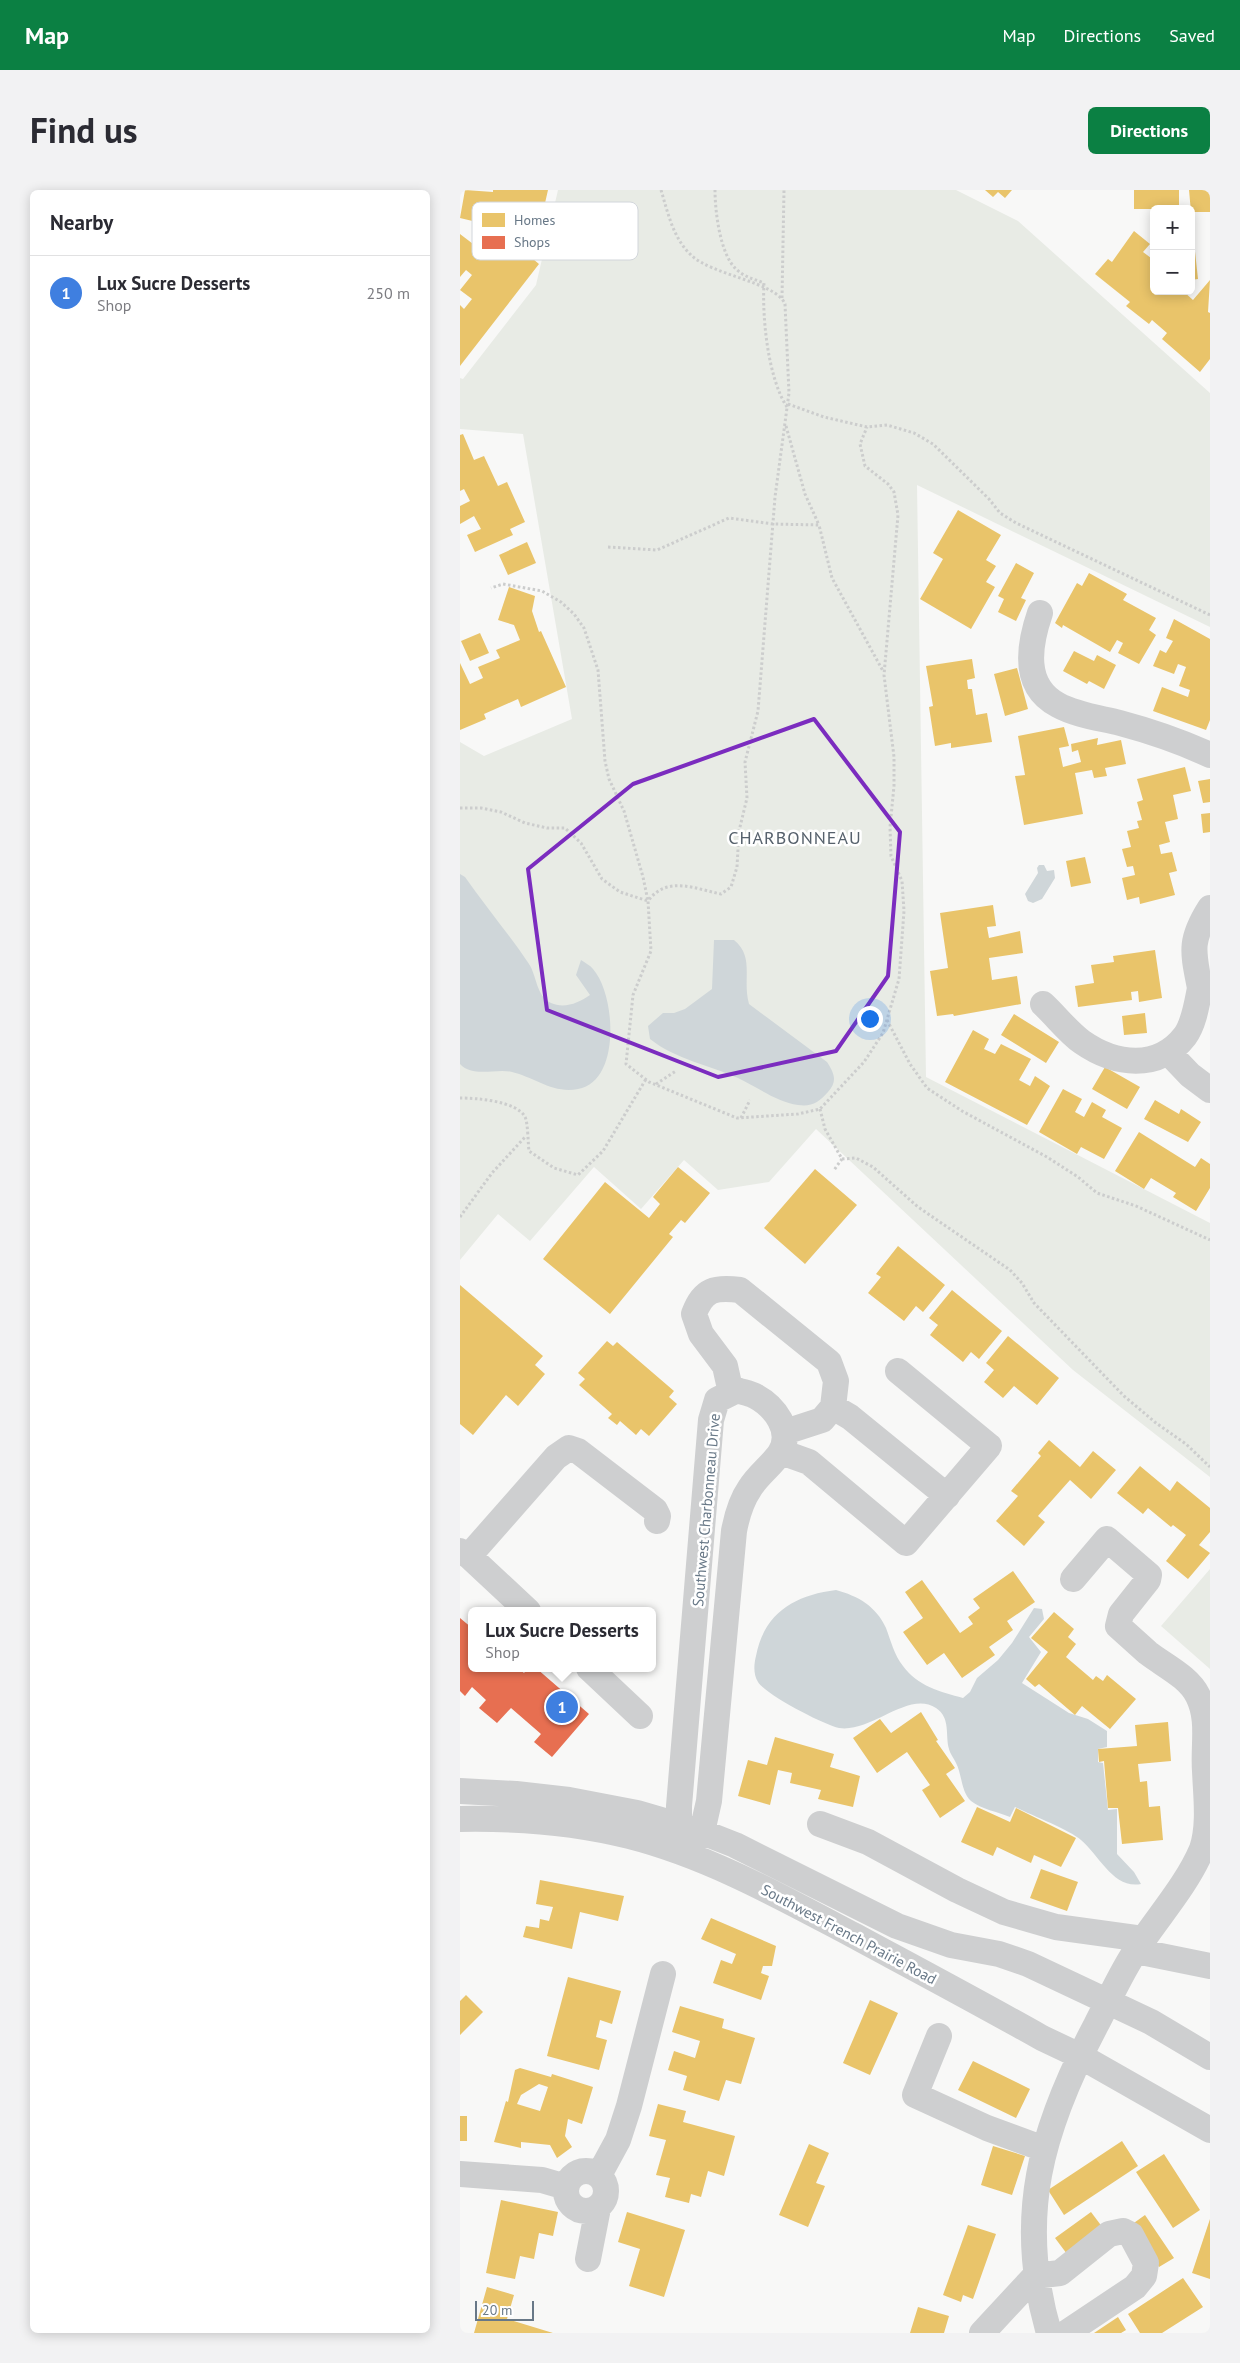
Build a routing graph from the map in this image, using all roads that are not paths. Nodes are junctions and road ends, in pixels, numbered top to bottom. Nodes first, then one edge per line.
1 (1040, 613) dead end
2 (1210, 755) edge
3 (1210, 908) edge
4 (1205, 990) edge
5 (1043, 1004) dead end
6 (1169, 1053) junction
7 (1210, 1090) edge
8 (898, 1371) dead end
9 (731, 1393) junction
10 (833, 1407) junction
11 (783, 1442) junction
12 (947, 1496) junction
13 (657, 1521) dead end
14 (465, 1554) edge
15 (1073, 1579) dead end
16 (524, 1607) edge
17 (593, 1672) edge
18 (640, 1716) dead end
19 (460, 1791) edge
20 (460, 1819) edge
21 (820, 1824) dead end
22 (691, 1829) junction
23 (685, 1853) junction
24 (1140, 1945) junction
25 (1210, 1966) edge
26 (662, 1974) dead end
27 (1108, 2001) junction
28 (939, 2036) dead end
29 (1080, 2056) junction
30 (1210, 2057) edge
31 (1210, 2130) edge
32 (1044, 2148) junction
33 (460, 2174) edge
34 (599, 2176) junction
35 (566, 2187) junction
36 (598, 2208) junction
37 (588, 2259) dead end
38 (1035, 2276) junction
39 (982, 2333) edge
40 (1049, 2333) edge
41 (1066, 2333) edge

1 - 2 street
3 - 4 street
4 - 6 street
5 - 6 street
6 - 7 street
8 - 12 street
9 - 10 street
9 - 11 street, Southwest Charbonneau Drive
9 - 22 street, Southwest Charbonneau Drive
10 - 11 street
10 - 12 street
11 - 12 street
11 - 22 street, Southwest Charbonneau Drive
13 - 14 street
14 - 16 street
15 - 24 street
17 - 18 street
19 - 22 street, Southwest French Prairie Road
20 - 23 street, Southwest French Prairie Road
21 - 24 street
22 - 23 street, Southwest Charbonneau Drive
22 - 27 street, Southwest French Prairie Road
23 - 29 street, Southwest French Prairie Road
24 - 25 street
24 - 27 street
26 - 34 street
27 - 29 street
27 - 30 street, Southwest French Prairie Road
28 - 32 street
29 - 31 street, Southwest French Prairie Road
29 - 32 street
32 - 38 street
33 - 35 street
34 - 35 street
34 - 36 street
35 - 36 street
36 - 37 street
38 - 39 street
38 - 40 street
38 - 41 street

